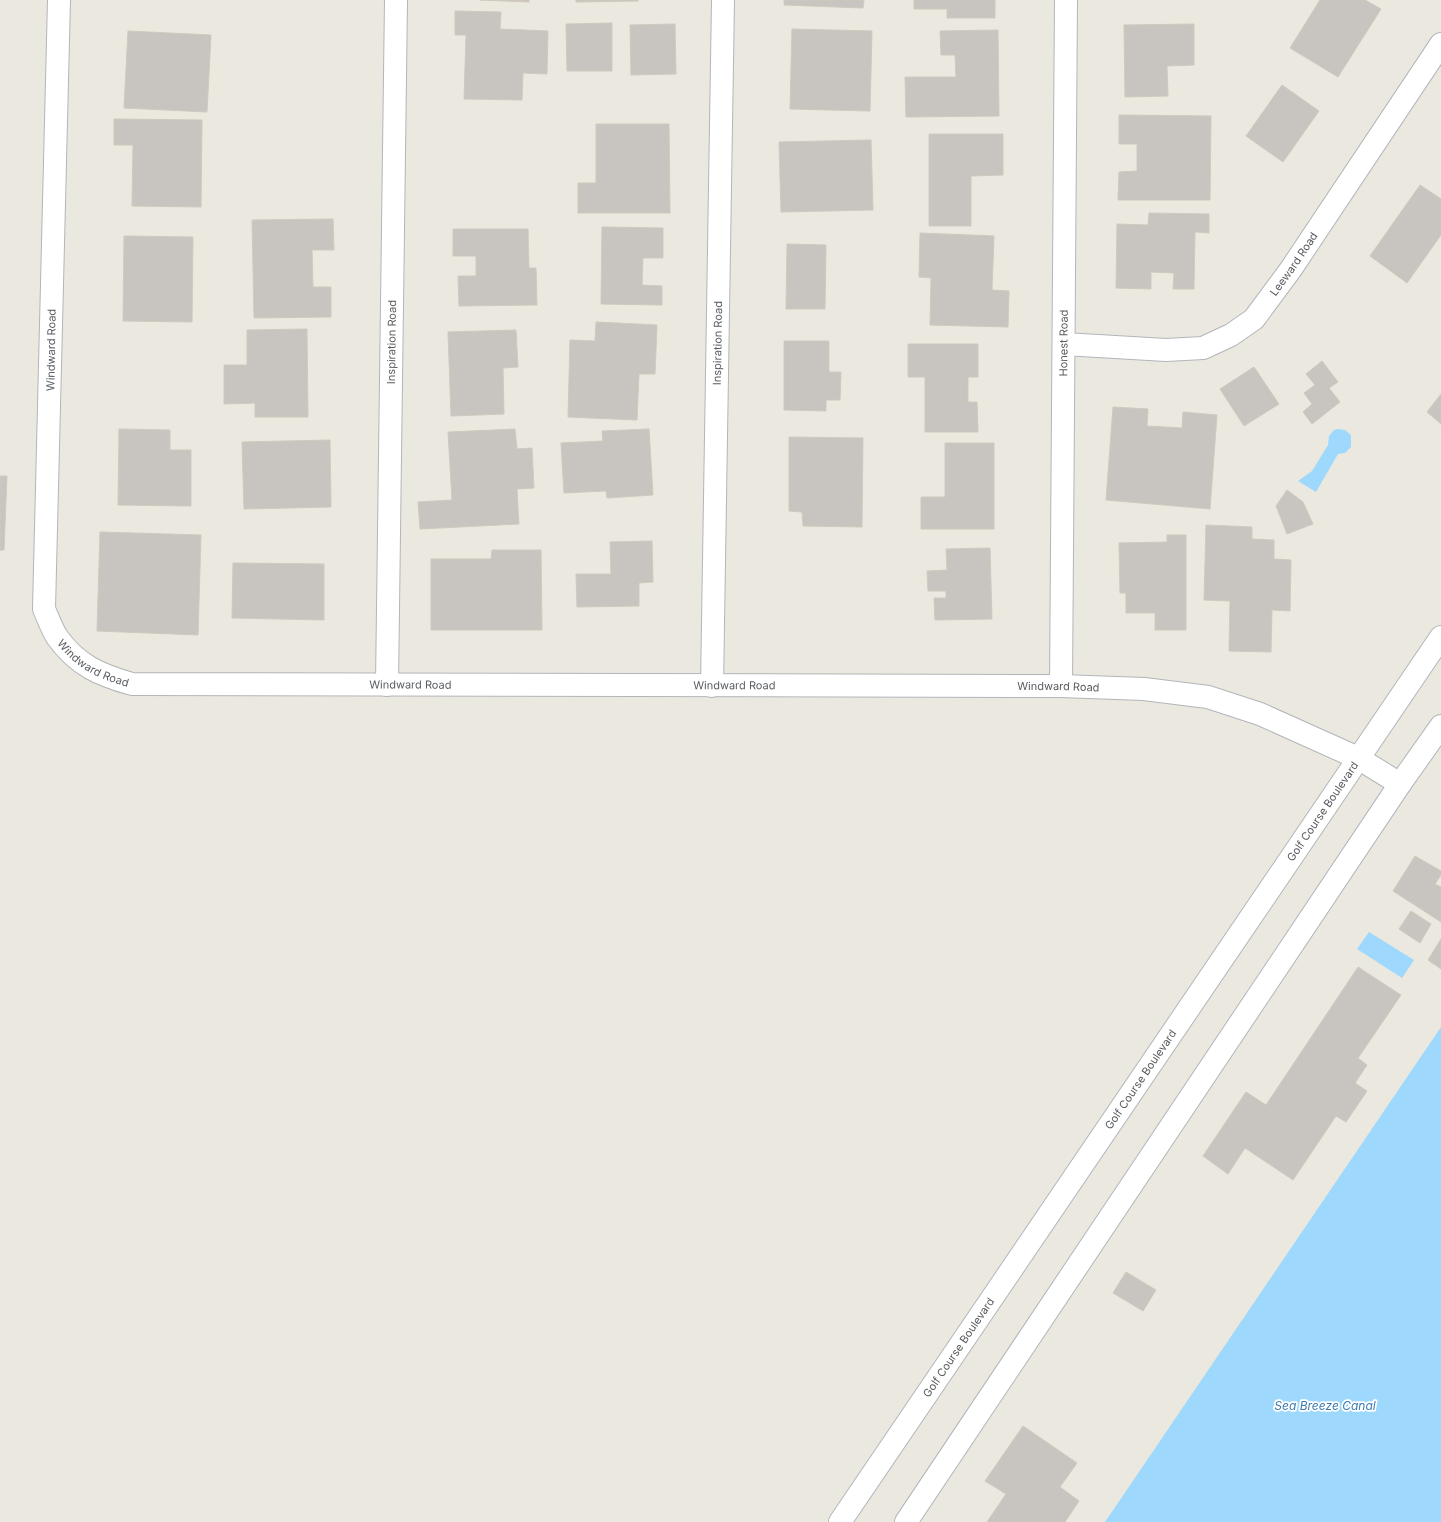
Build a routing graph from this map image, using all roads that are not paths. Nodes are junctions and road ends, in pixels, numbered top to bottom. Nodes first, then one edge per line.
1 (59, 0) edge
2 (396, 0) edge
3 (723, 0) edge
4 (1066, 0) edge
5 (1441, 44) edge
6 (1064, 344) junction
7 (1441, 637) edge
8 (387, 685) junction
9 (712, 686) junction
10 (1060, 686) junction
11 (1441, 726) edge
12 (1358, 758) junction
13 (1400, 784) junction
14 (840, 1522) edge
15 (906, 1522) edge

1 - 8 street, Windward Road
2 - 8 street, Inspiration Road
3 - 9 street, Inspiration Road
4 - 6 street, Honest Road
5 - 6 street, Leeward Road
6 - 10 street, Honest Road
7 - 12 street, Golf Course Boulevard
8 - 9 street, Windward Road
9 - 10 street, Windward Road
10 - 12 street, Windward Road
11 - 13 street
12 - 13 street, Windward Road
12 - 14 street, Golf Course Boulevard
13 - 15 street

